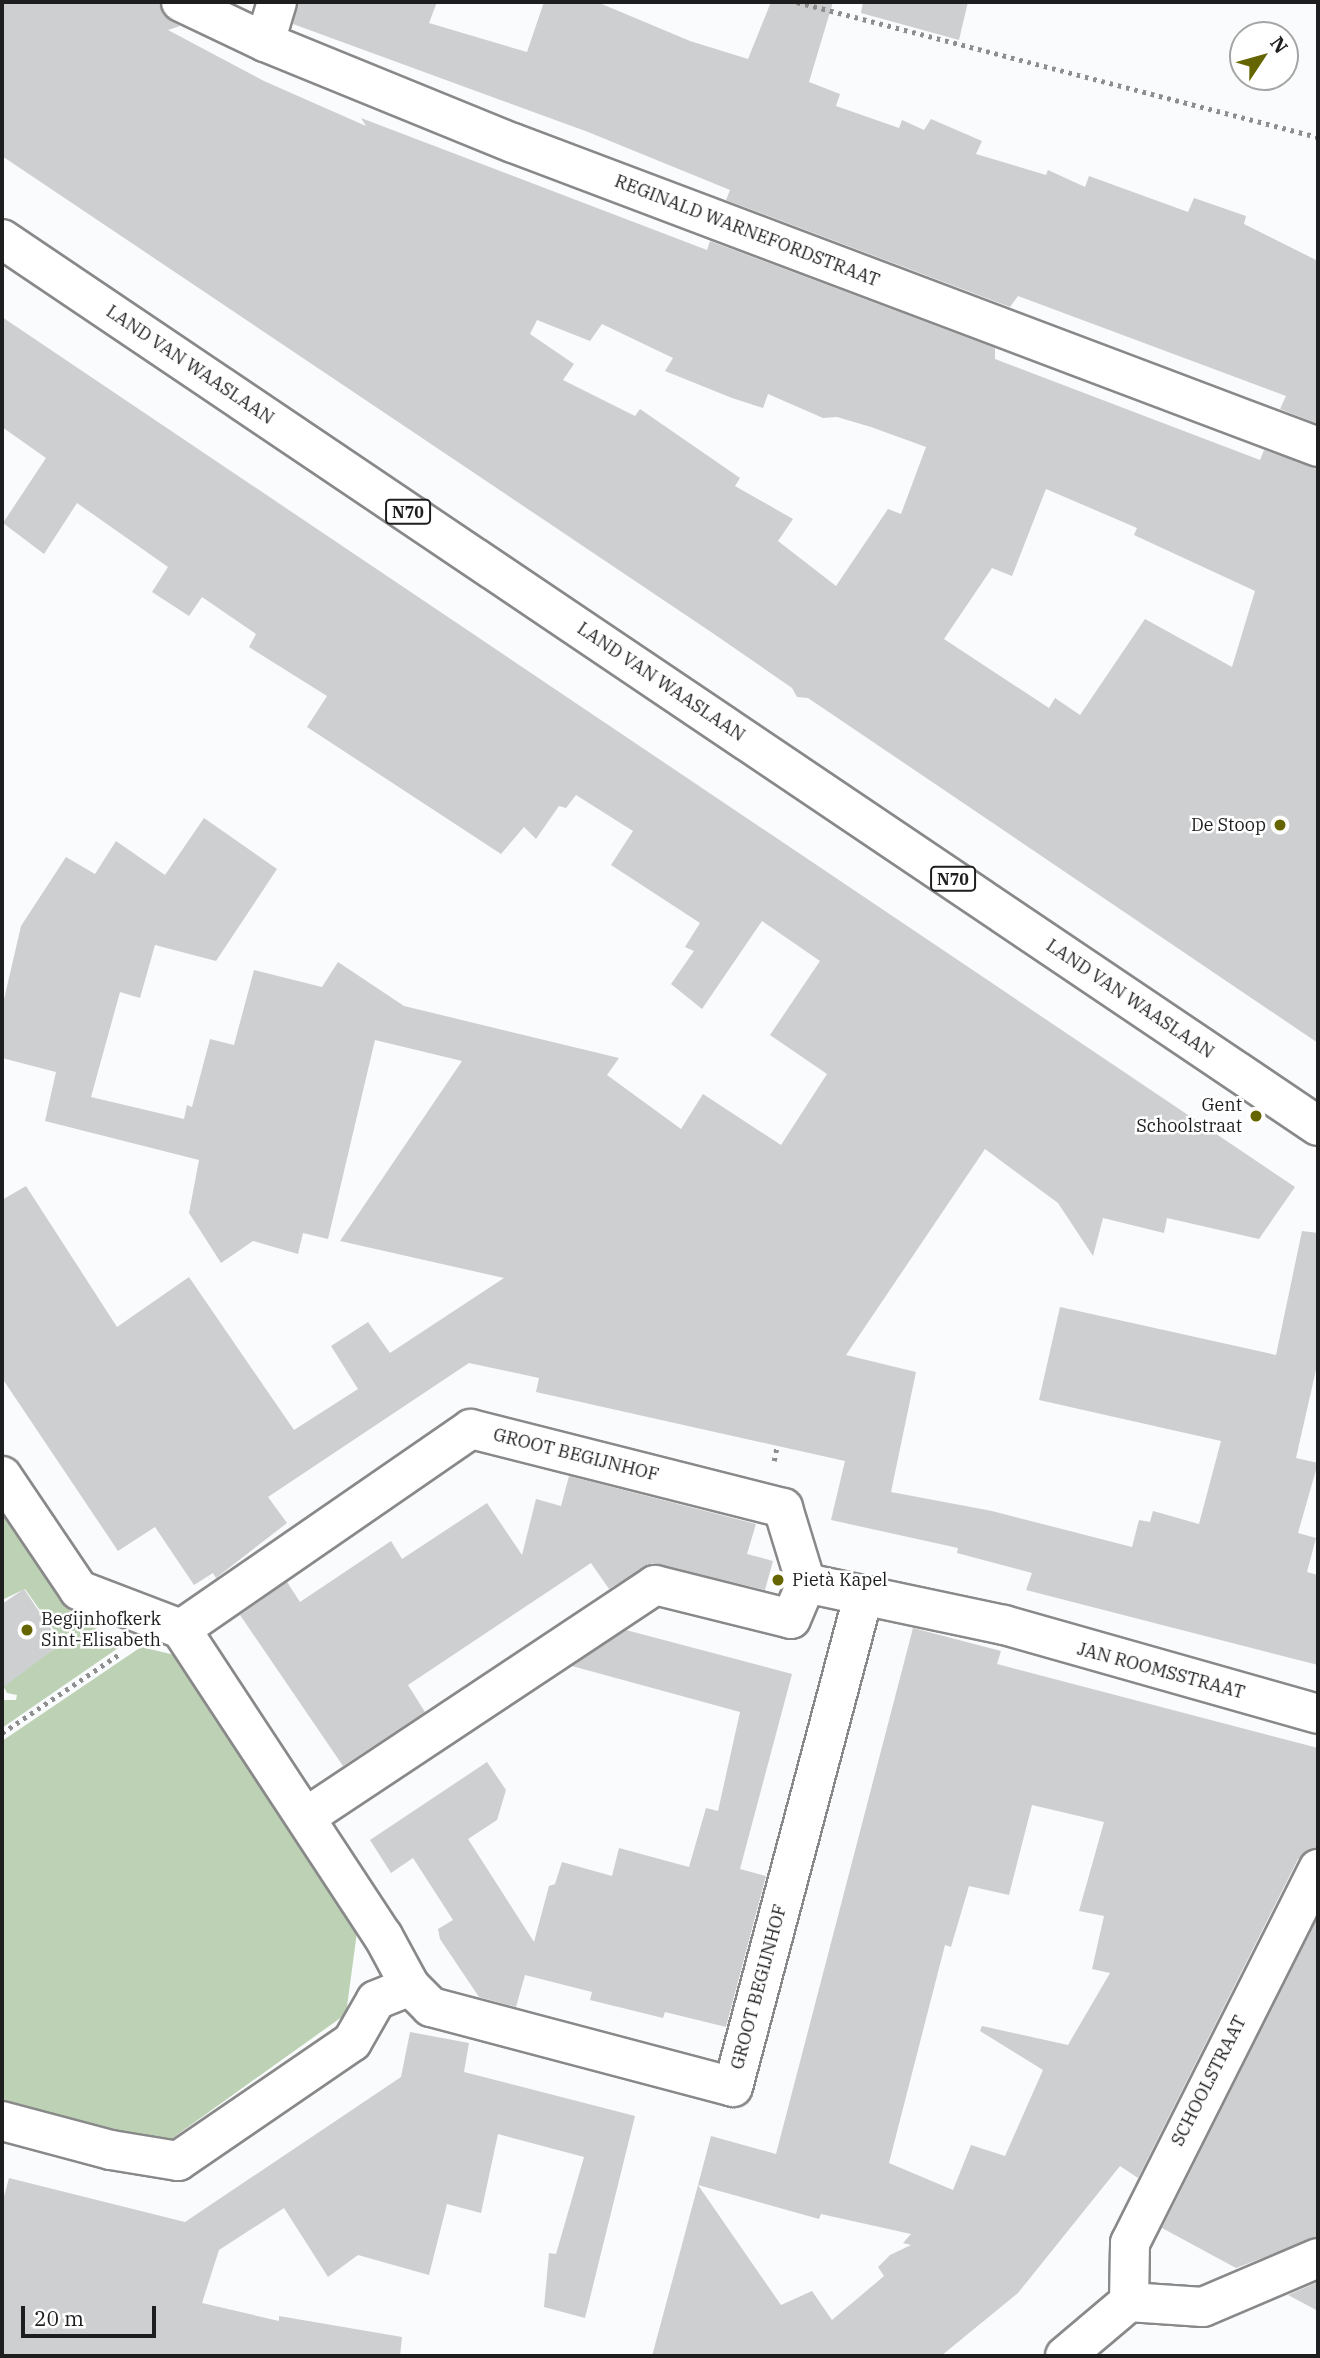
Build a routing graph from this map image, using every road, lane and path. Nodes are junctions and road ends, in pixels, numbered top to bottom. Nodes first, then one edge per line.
1 (181, 2) edge
2 (276, 2) edge
3 (797, 2) edge
4 (265, 42) junction
5 (1318, 137) edge
6 (2, 239) edge
7 (1318, 447) edge
8 (1318, 1126) edge
9 (2, 1476) edge
10 (806, 1583) junction
11 (863, 1597) junction
12 (174, 1625) junction
13 (1318, 1714) edge
14 (2, 1733) edge
15 (306, 1817) junction
16 (1318, 1869) edge
17 (410, 1986) junction
18 (2, 2121) edge
19 (1318, 2258) edge
20 (1129, 2302) junction
21 (1065, 2356) edge

1 - 4 street, REGINALD WARNEFORDSTRAAT
2 - 4 street
3 - 5 path
4 - 7 street, REGINALD WARNEFORDSTRAAT
6 - 8 street, LAND VAN WAASLAAN / N70
9 - 12 street
10 - 11 street
10 - 12 street, GROOT BEGIJNHOF
10 - 15 street
11 - 13 street, JAN ROOMSSTRAAT
11 - 17 street, GROOT BEGIJNHOF
12 - 14 path
12 - 15 street, GROOT BEGIJNHOF
15 - 17 street, GROOT BEGIJNHOF
16 - 20 street, SCHOOLSTRAAT
17 - 18 street
19 - 20 street
20 - 21 street

